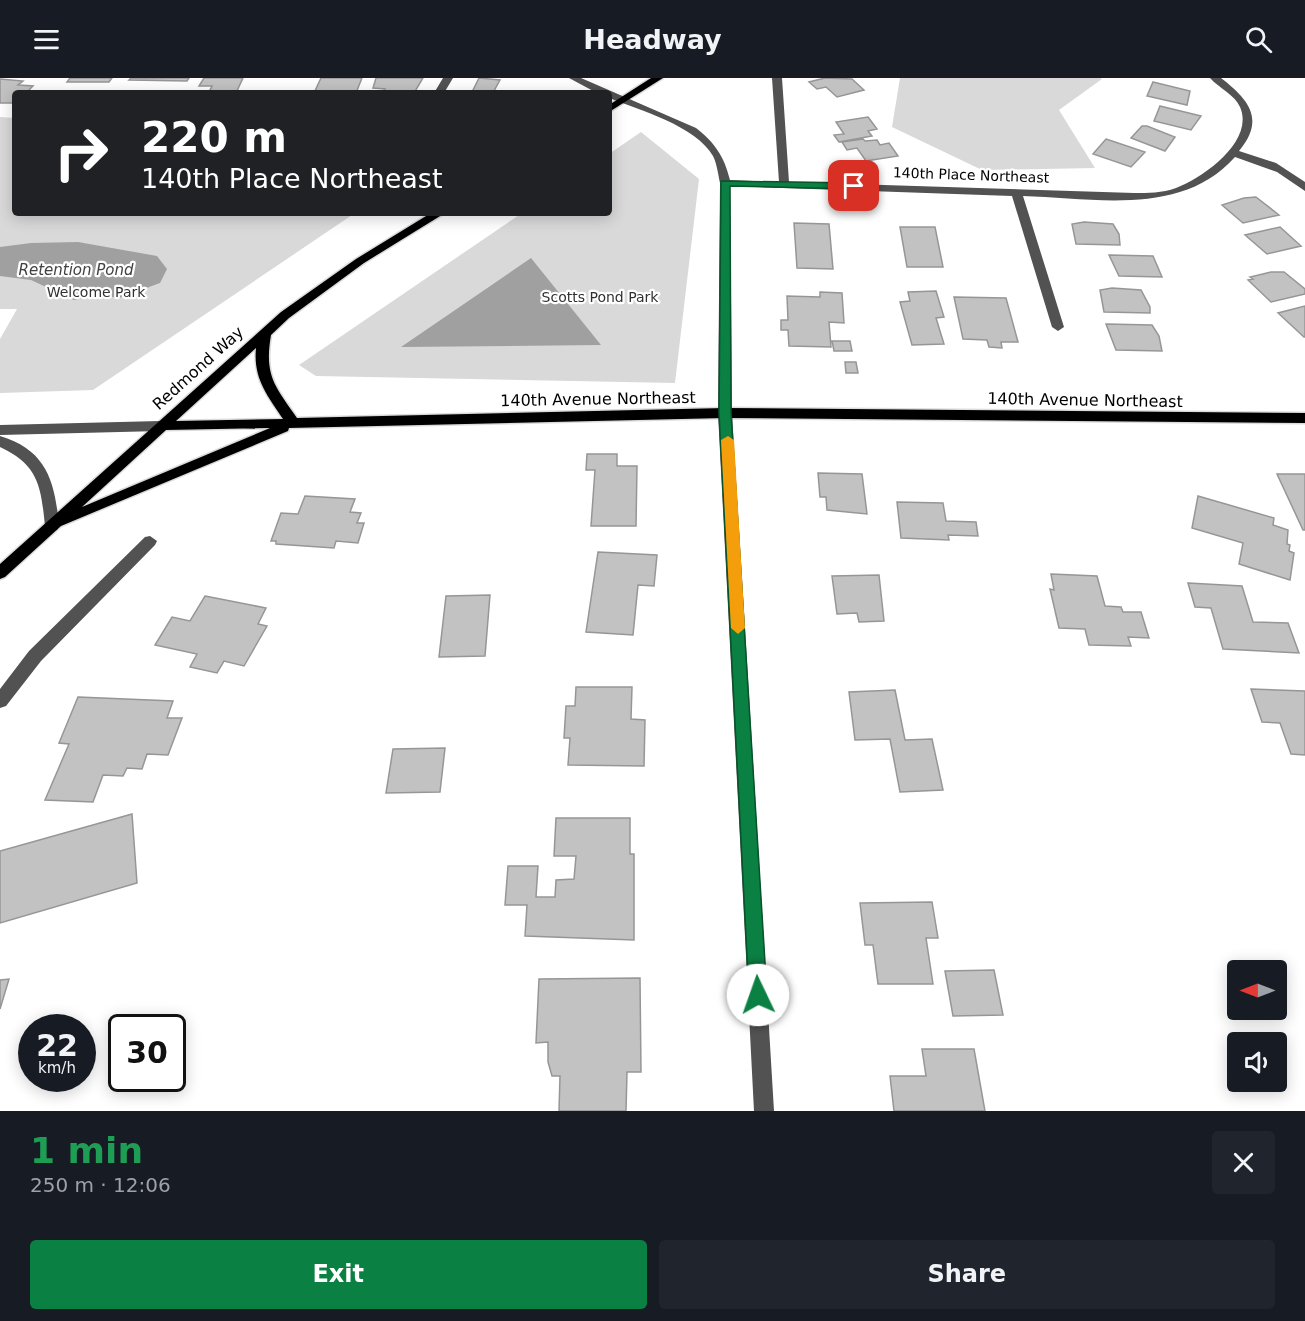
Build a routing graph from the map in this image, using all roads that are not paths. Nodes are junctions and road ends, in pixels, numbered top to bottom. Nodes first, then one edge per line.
1 (574, 78) edge
2 (658, 78) edge
3 (777, 78) edge
4 (1215, 78) edge
5 (603, 90) edge
6 (612, 94) edge
7 (625, 99) junction
8 (612, 107) edge
9 (1234, 153) junction
10 (725, 183) junction
11 (784, 183) junction
12 (1305, 188) edge
13 (1016, 192) junction
14 (434, 216) edge
15 (1058, 327) dead end
16 (265, 333) junction
17 (725, 413) junction
18 (1305, 418) edge
19 (294, 424) junction
20 (160, 426) junction
21 (0, 430) edge
22 (0, 441) edge
23 (52, 526) junction
24 (150, 542) dead end
25 (0, 573) edge
26 (0, 701) edge
27 (764, 1111) edge

1 - 5 street
2 - 7 main road
3 - 11 street
4 - 9 street
6 - 7 street
7 - 8 main road
7 - 10 street
9 - 12 street
9 - 13 street, 140th Place Northeast
10 - 11 street, 140th Place Northeast
10 - 17 street
11 - 13 street, 140th Place Northeast
13 - 15 street
14 - 16 main road, Redmond Way
16 - 19 main road
16 - 20 main road, Redmond Way
17 - 18 main road, 140th Avenue Northeast
17 - 19 main road, 140th Avenue Northeast
17 - 27 street
19 - 20 main road, 140th Avenue Northeast
19 - 23 main road
20 - 21 street, 140th Avenue Northeast
20 - 23 main road, Redmond Way
22 - 23 street
23 - 25 main road, Redmond Way
24 - 26 street

